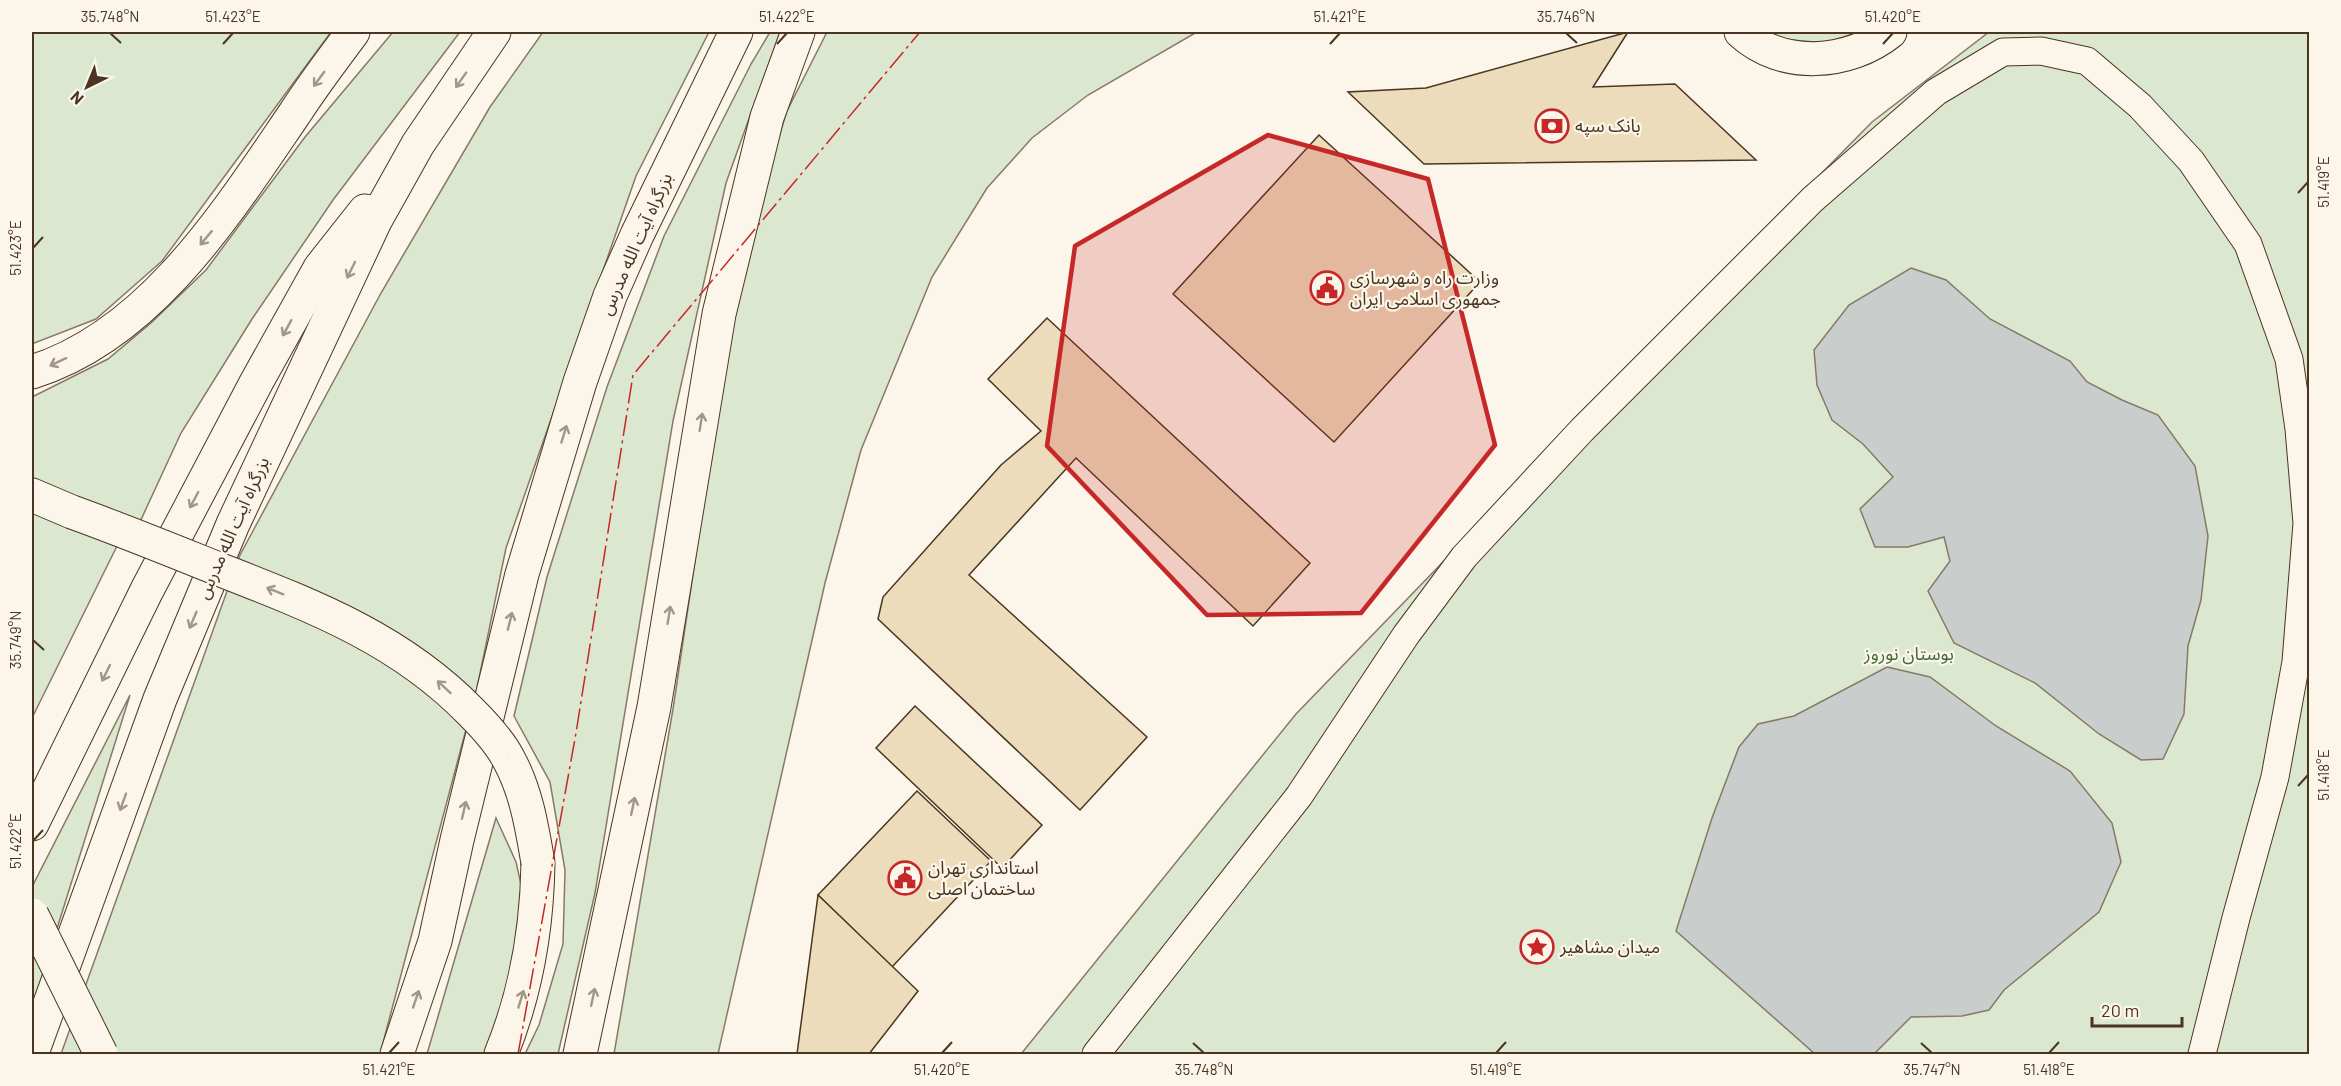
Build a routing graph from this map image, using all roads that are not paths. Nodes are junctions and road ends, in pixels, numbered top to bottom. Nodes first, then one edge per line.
1 (353, 32) edge
2 (494, 32) edge
3 (736, 32) edge
4 (798, 32) edge
5 (1742, 32) edge
6 (1890, 32) edge
7 (418, 144) junction
8 (32, 372) edge
9 (32, 495) edge
10 (32, 824) edge
11 (32, 915) edge
12 (32, 1053) edge
13 (101, 1054) edge
14 (397, 1054) edge
15 (501, 1054) edge
16 (580, 1054) edge
17 (1096, 1054) edge
18 (2202, 1054) edge

1 -> 8 main road
2 -> 7 main road, بزرگراه آیت الله مدرس
14 -> 3 main road, بزرگراه آیت الله مدرس
16 -> 4 main road
5 - 6 main road
7 -> 10 main road
7 -> 12 main road, بزرگراه آیت الله مدرس
15 -> 9 main road, bridge
11 - 13 main road, bridge
17 - 18 street

